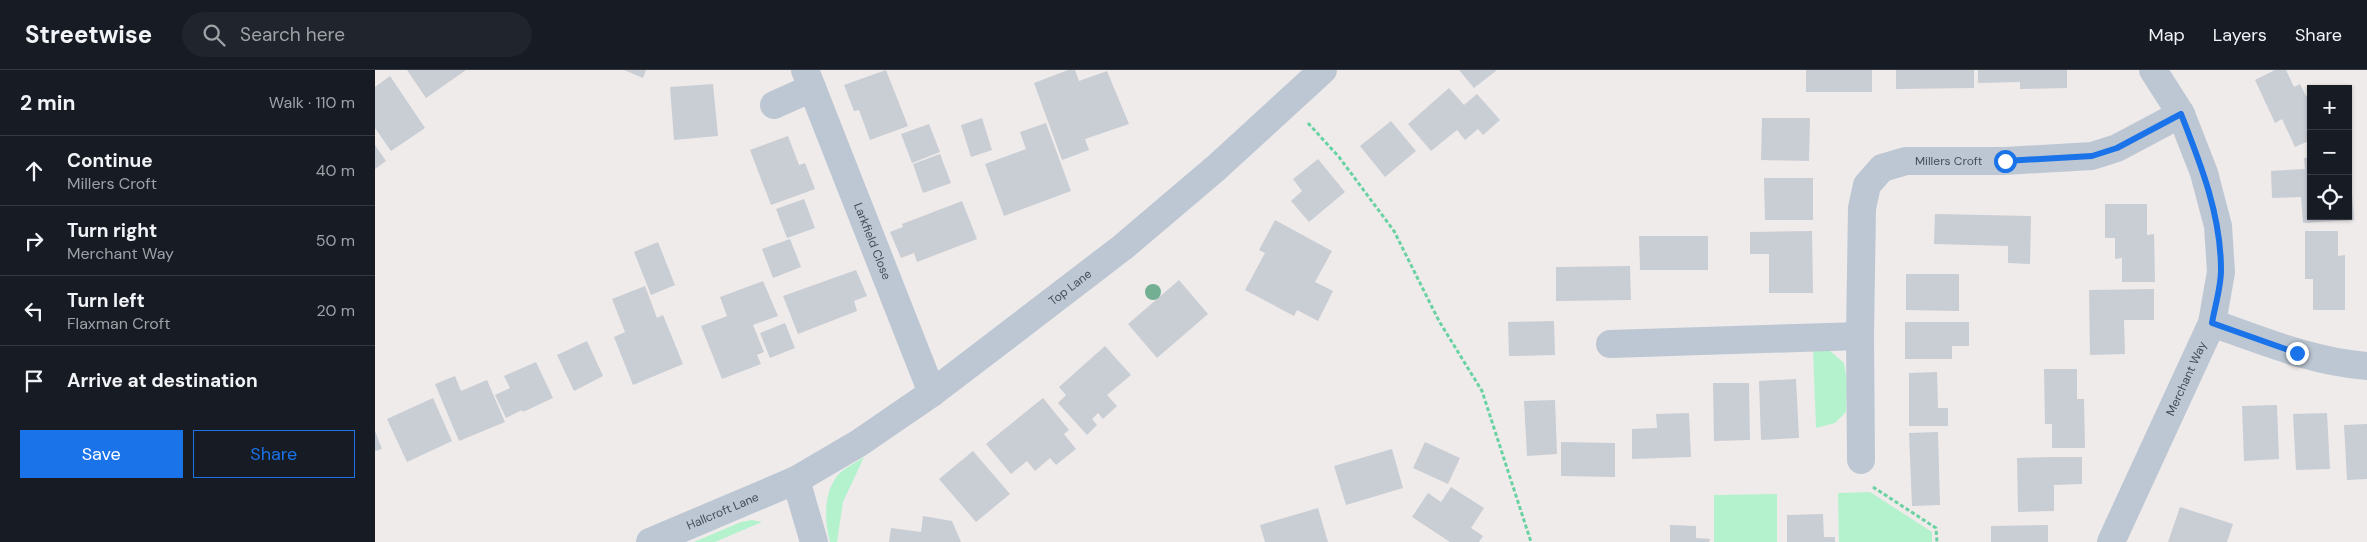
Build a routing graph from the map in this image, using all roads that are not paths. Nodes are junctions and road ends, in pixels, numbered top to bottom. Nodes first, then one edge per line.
1 (1323, 70) edge
2 (2153, 70) edge
3 (808, 79) edge
4 (774, 105) dead end
5 (2181, 114) junction
6 (2212, 323) junction
7 (1860, 336) junction
8 (1610, 344) dead end
9 (2367, 366) edge
10 (932, 393) junction
11 (1861, 460) road end
12 (796, 480) junction
13 (650, 542) edge
14 (813, 542) edge
15 (2111, 542) edge

1 - 10 street, Top Lane
2 - 5 street, Merchant Way
3 - 4 street, Larkfield Close
3 - 10 street, Larkfield Close
5 - 6 street, Merchant Way
5 - 7 street, Millers Croft
6 - 9 street
6 - 15 street, Merchant Way
7 - 8 street
7 - 11 street, Millers Croft
10 - 12 street, Top Lane
12 - 13 street, Hallcroft Lane
12 - 14 street

